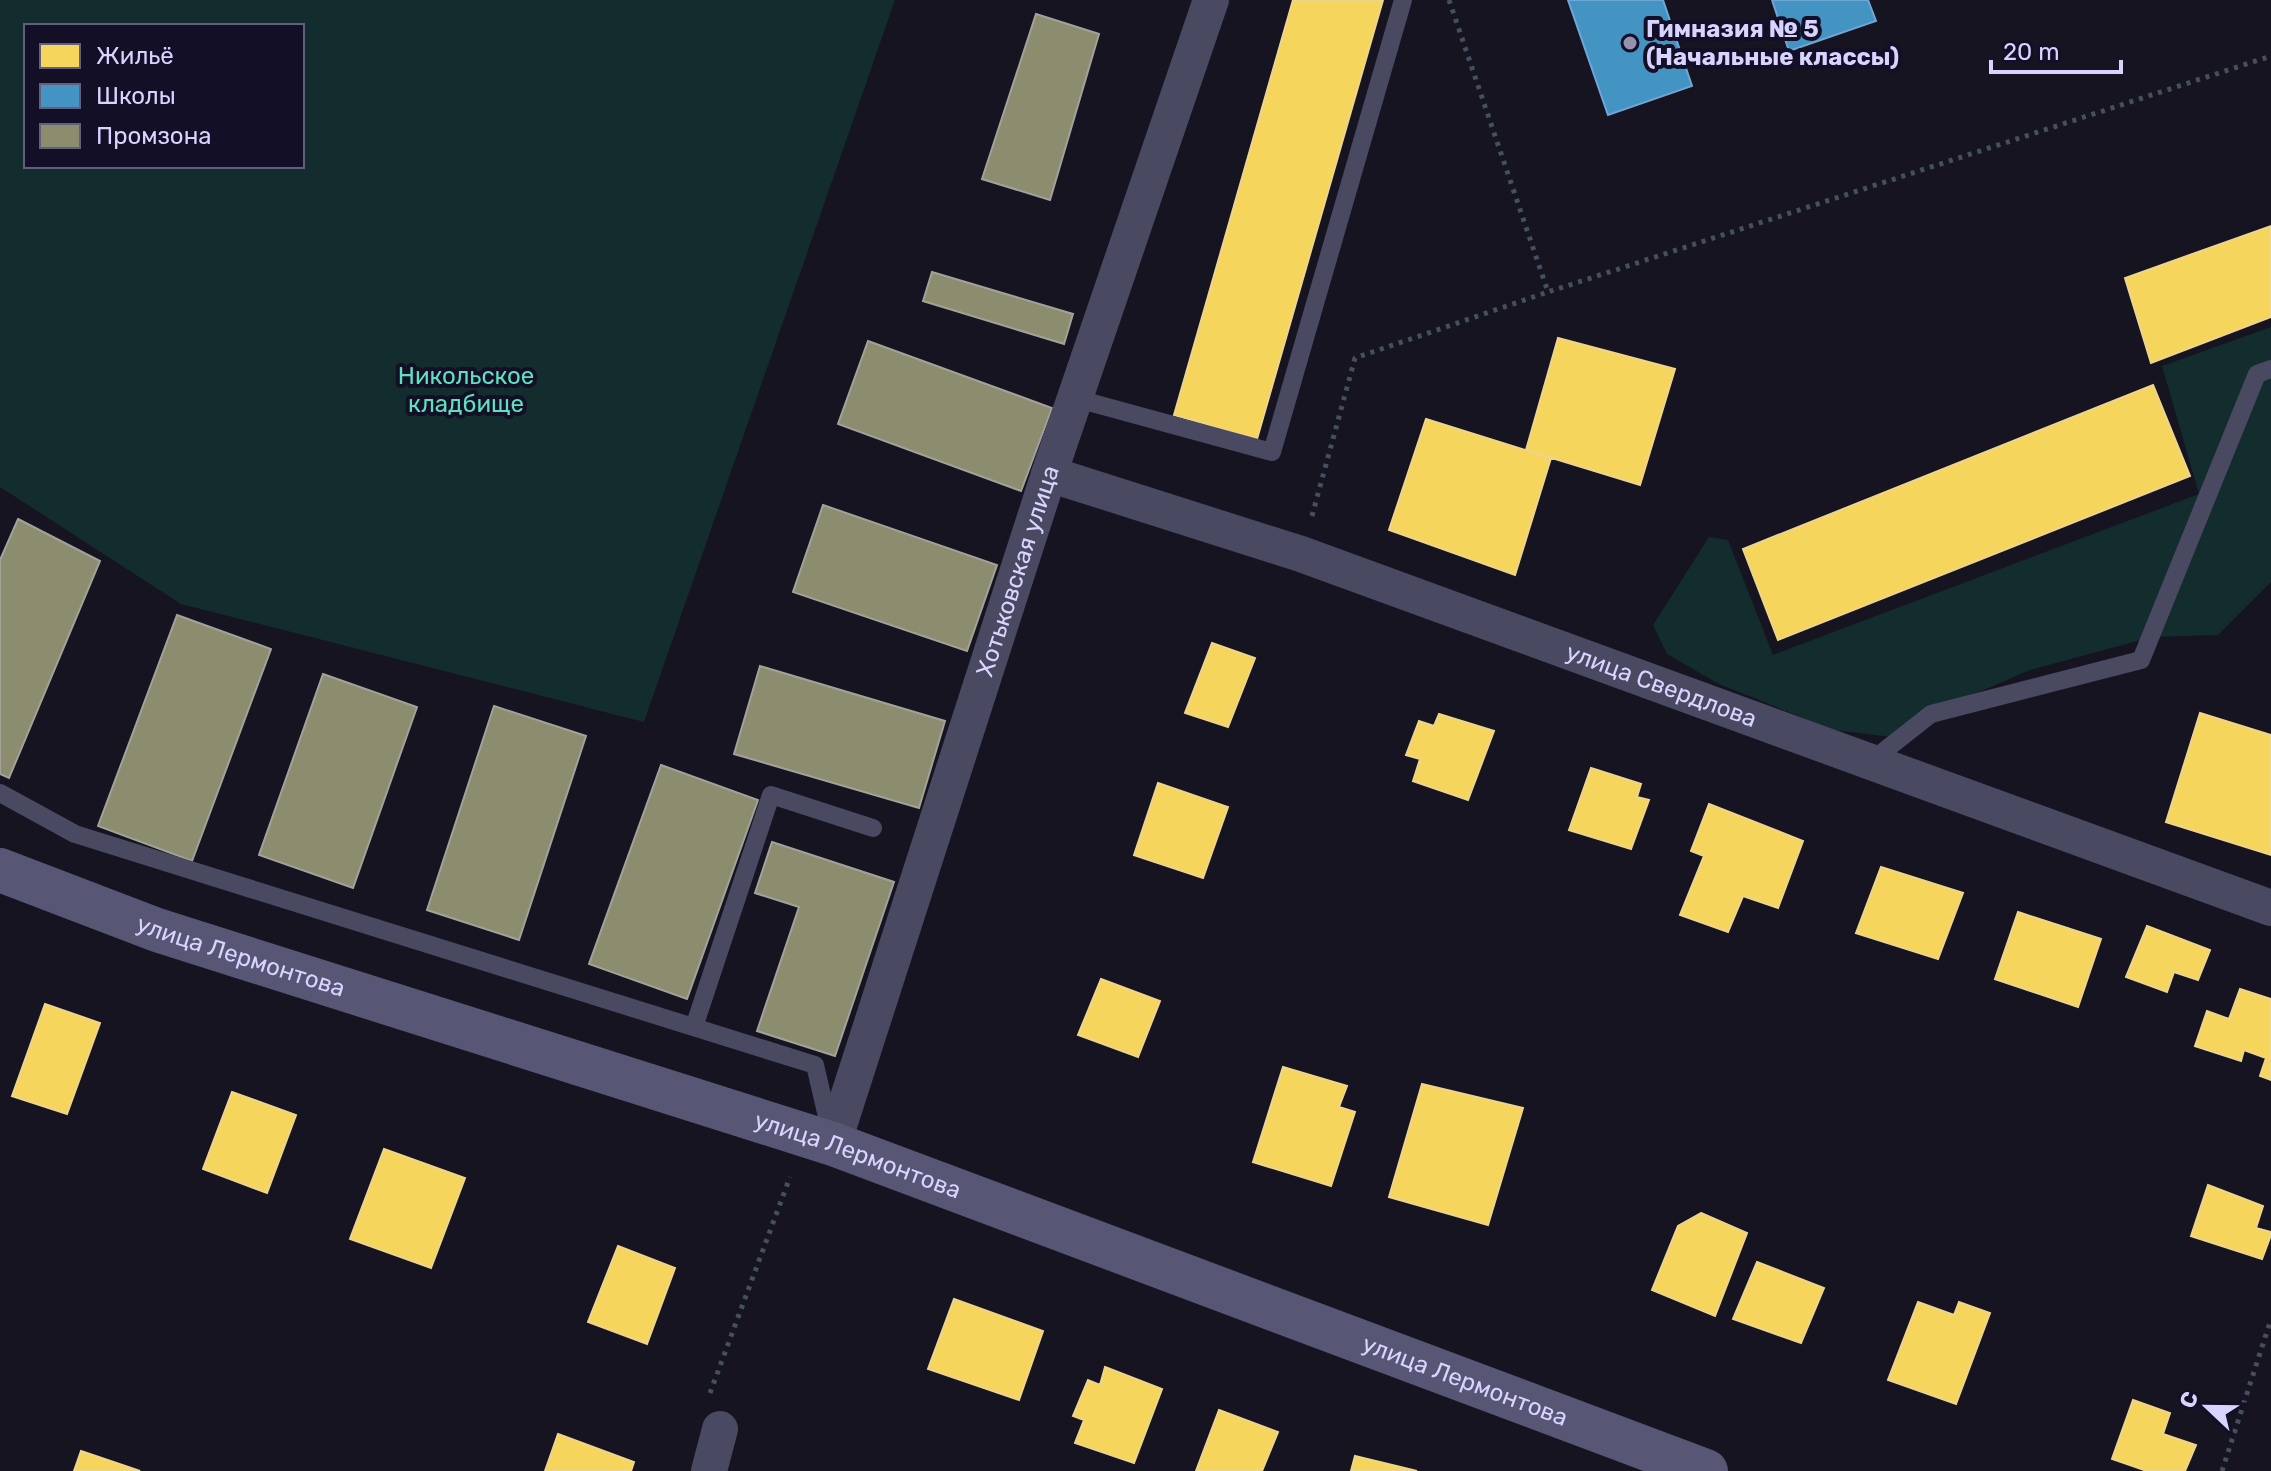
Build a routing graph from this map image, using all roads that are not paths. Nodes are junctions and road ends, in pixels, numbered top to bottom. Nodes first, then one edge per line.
1 (1211, 0) edge
2 (1403, 0) edge
3 (2271, 369) edge
4 (1074, 398) junction
5 (1049, 474) junction
6 (1870, 762) junction
7 (0, 793) edge
8 (873, 828) dead end
9 (0, 870) edge
10 (2271, 908) edge
11 (694, 1027) junction
12 (820, 1140) junction
13 (720, 1429) dead end
14 (709, 1471) edge
15 (1706, 1471) edge

1 - 4 street, Хотьковская улица
2 - 4 lane
3 - 6 lane
4 - 5 street, Хотьковская улица
5 - 6 street, улица Свердлова
5 - 12 street, Хотьковская улица
6 - 10 street, улица Свердлова
7 - 11 lane
8 - 11 lane
9 - 12 street, улица Лермонтова
11 - 12 lane
12 - 15 street, улица Лермонтова
13 - 14 street

